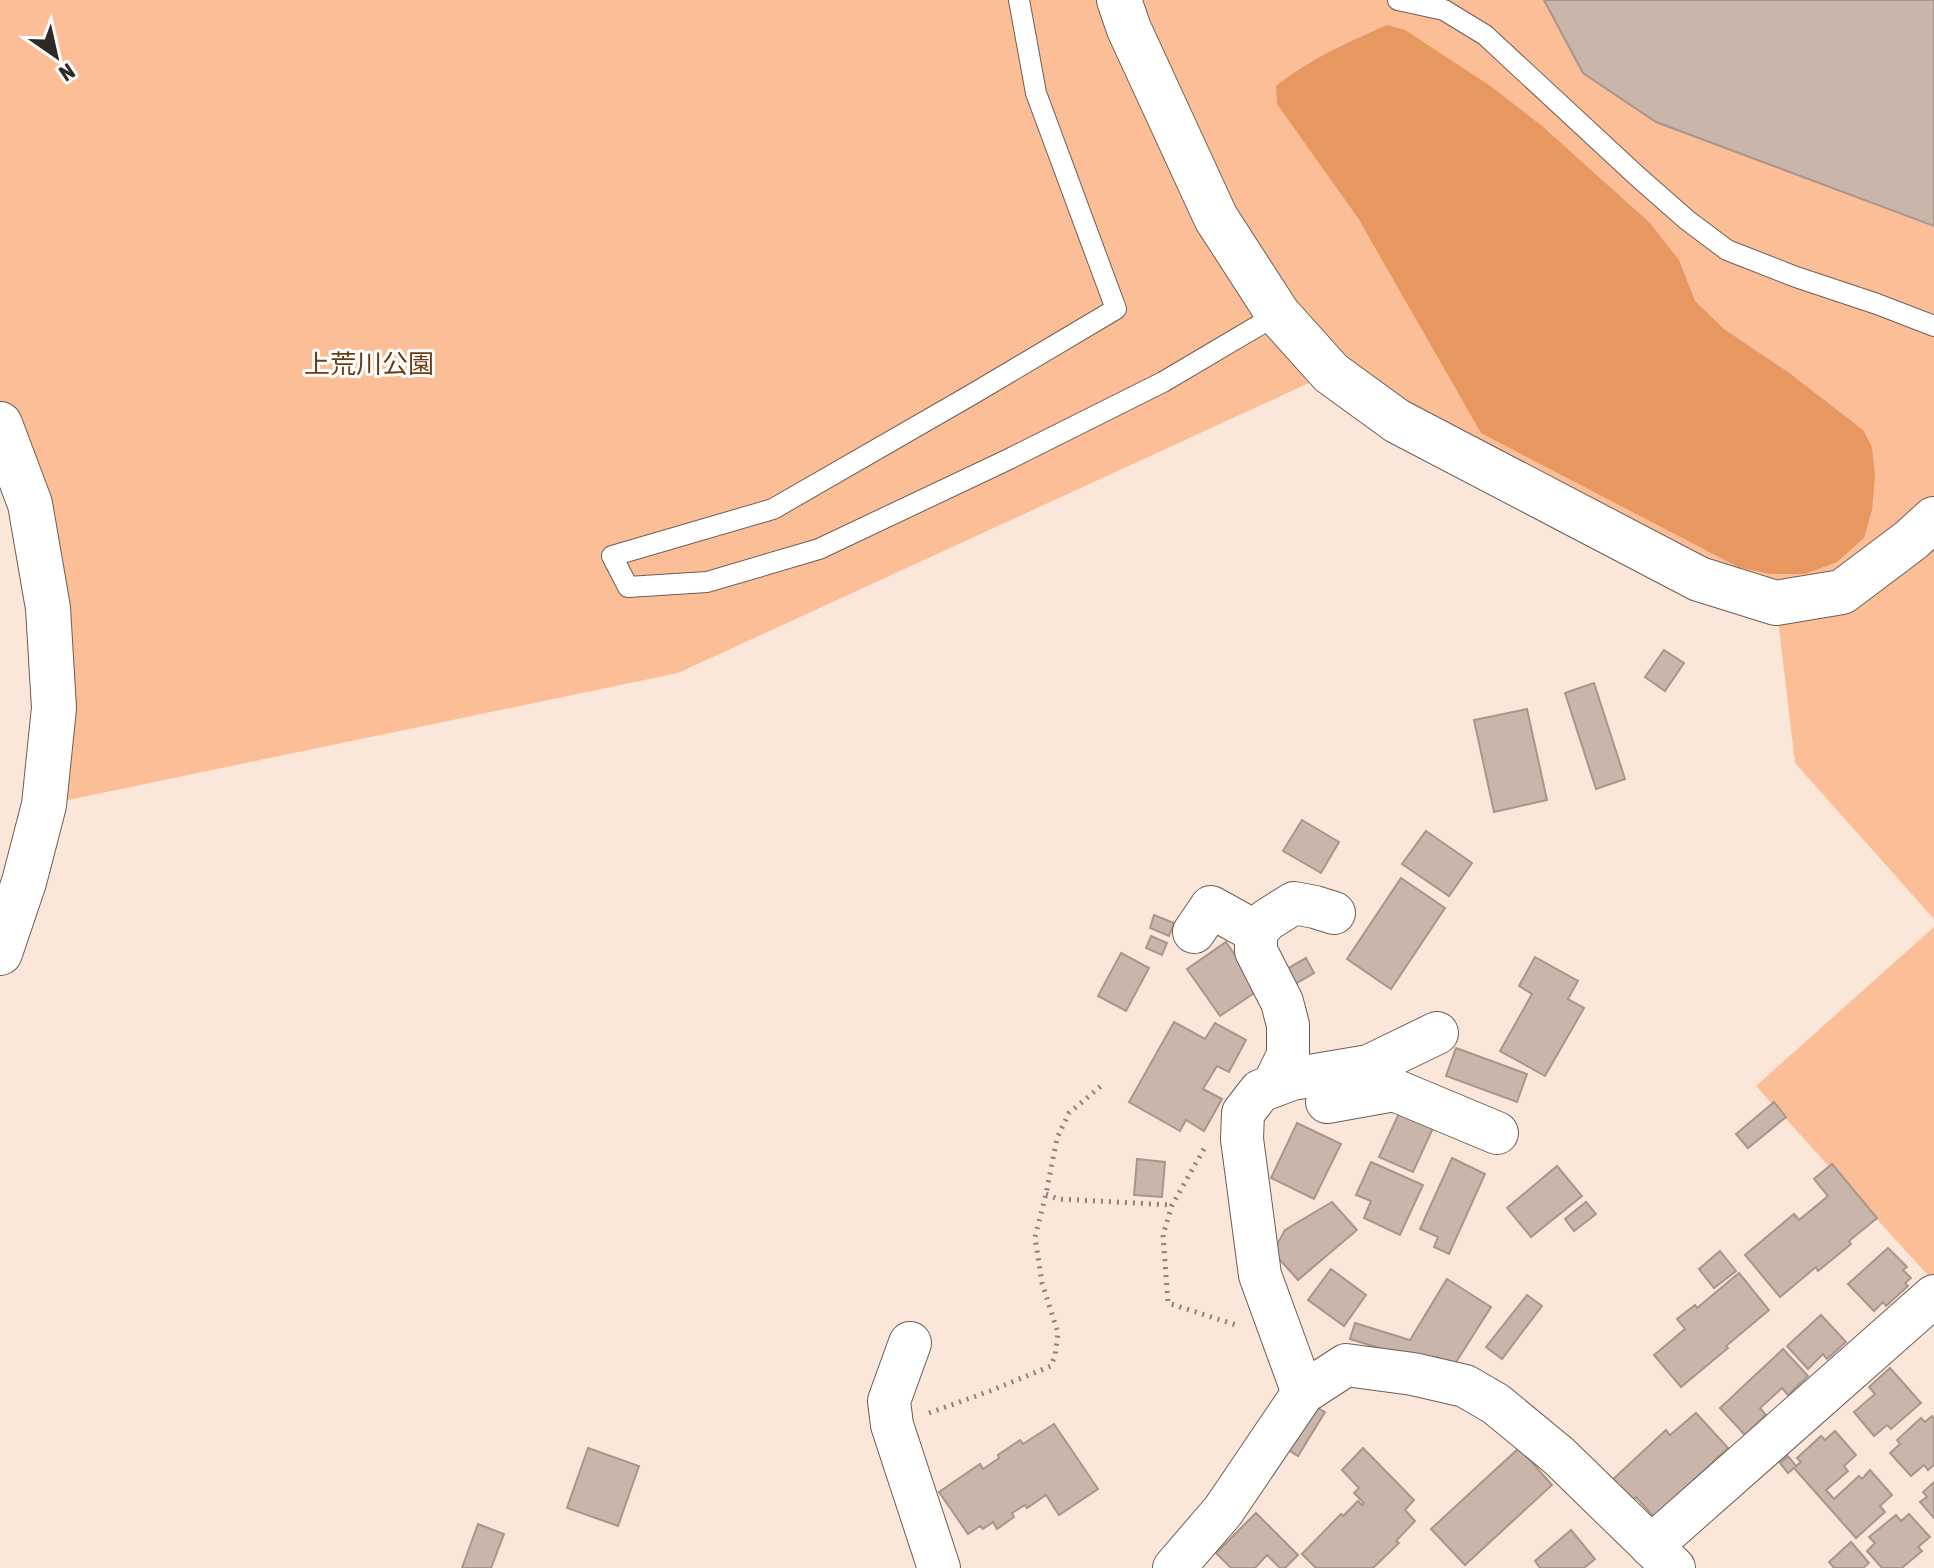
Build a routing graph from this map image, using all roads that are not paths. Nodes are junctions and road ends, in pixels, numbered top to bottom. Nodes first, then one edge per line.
1 (1019, 0) edge
2 (1119, 0) edge
3 (1398, 0) edge
4 (1278, 314) junction
5 (1934, 326) edge
6 (0, 424) edge
7 (1934, 519) edge
8 (1334, 913) dead end
9 (1194, 932) dead end
10 (1256, 932) junction
11 (0, 953) edge
12 (1437, 1033) dead end
13 (1258, 1099) junction
14 (1497, 1133) dead end
15 (1934, 1296) edge
16 (910, 1343) dead end
17 (1303, 1393) junction
18 (1663, 1557) edge
19 (939, 1568) edge
20 (1174, 1568) edge

1 - 4 lane
2 - 4 street
3 - 5 lane
4 - 7 street
6 - 11 street
8 - 10 street
9 - 10 street
10 - 13 street
12 - 13 street
13 - 14 street
13 - 17 street
15 - 18 street
16 - 19 street
17 - 18 street
17 - 20 street

